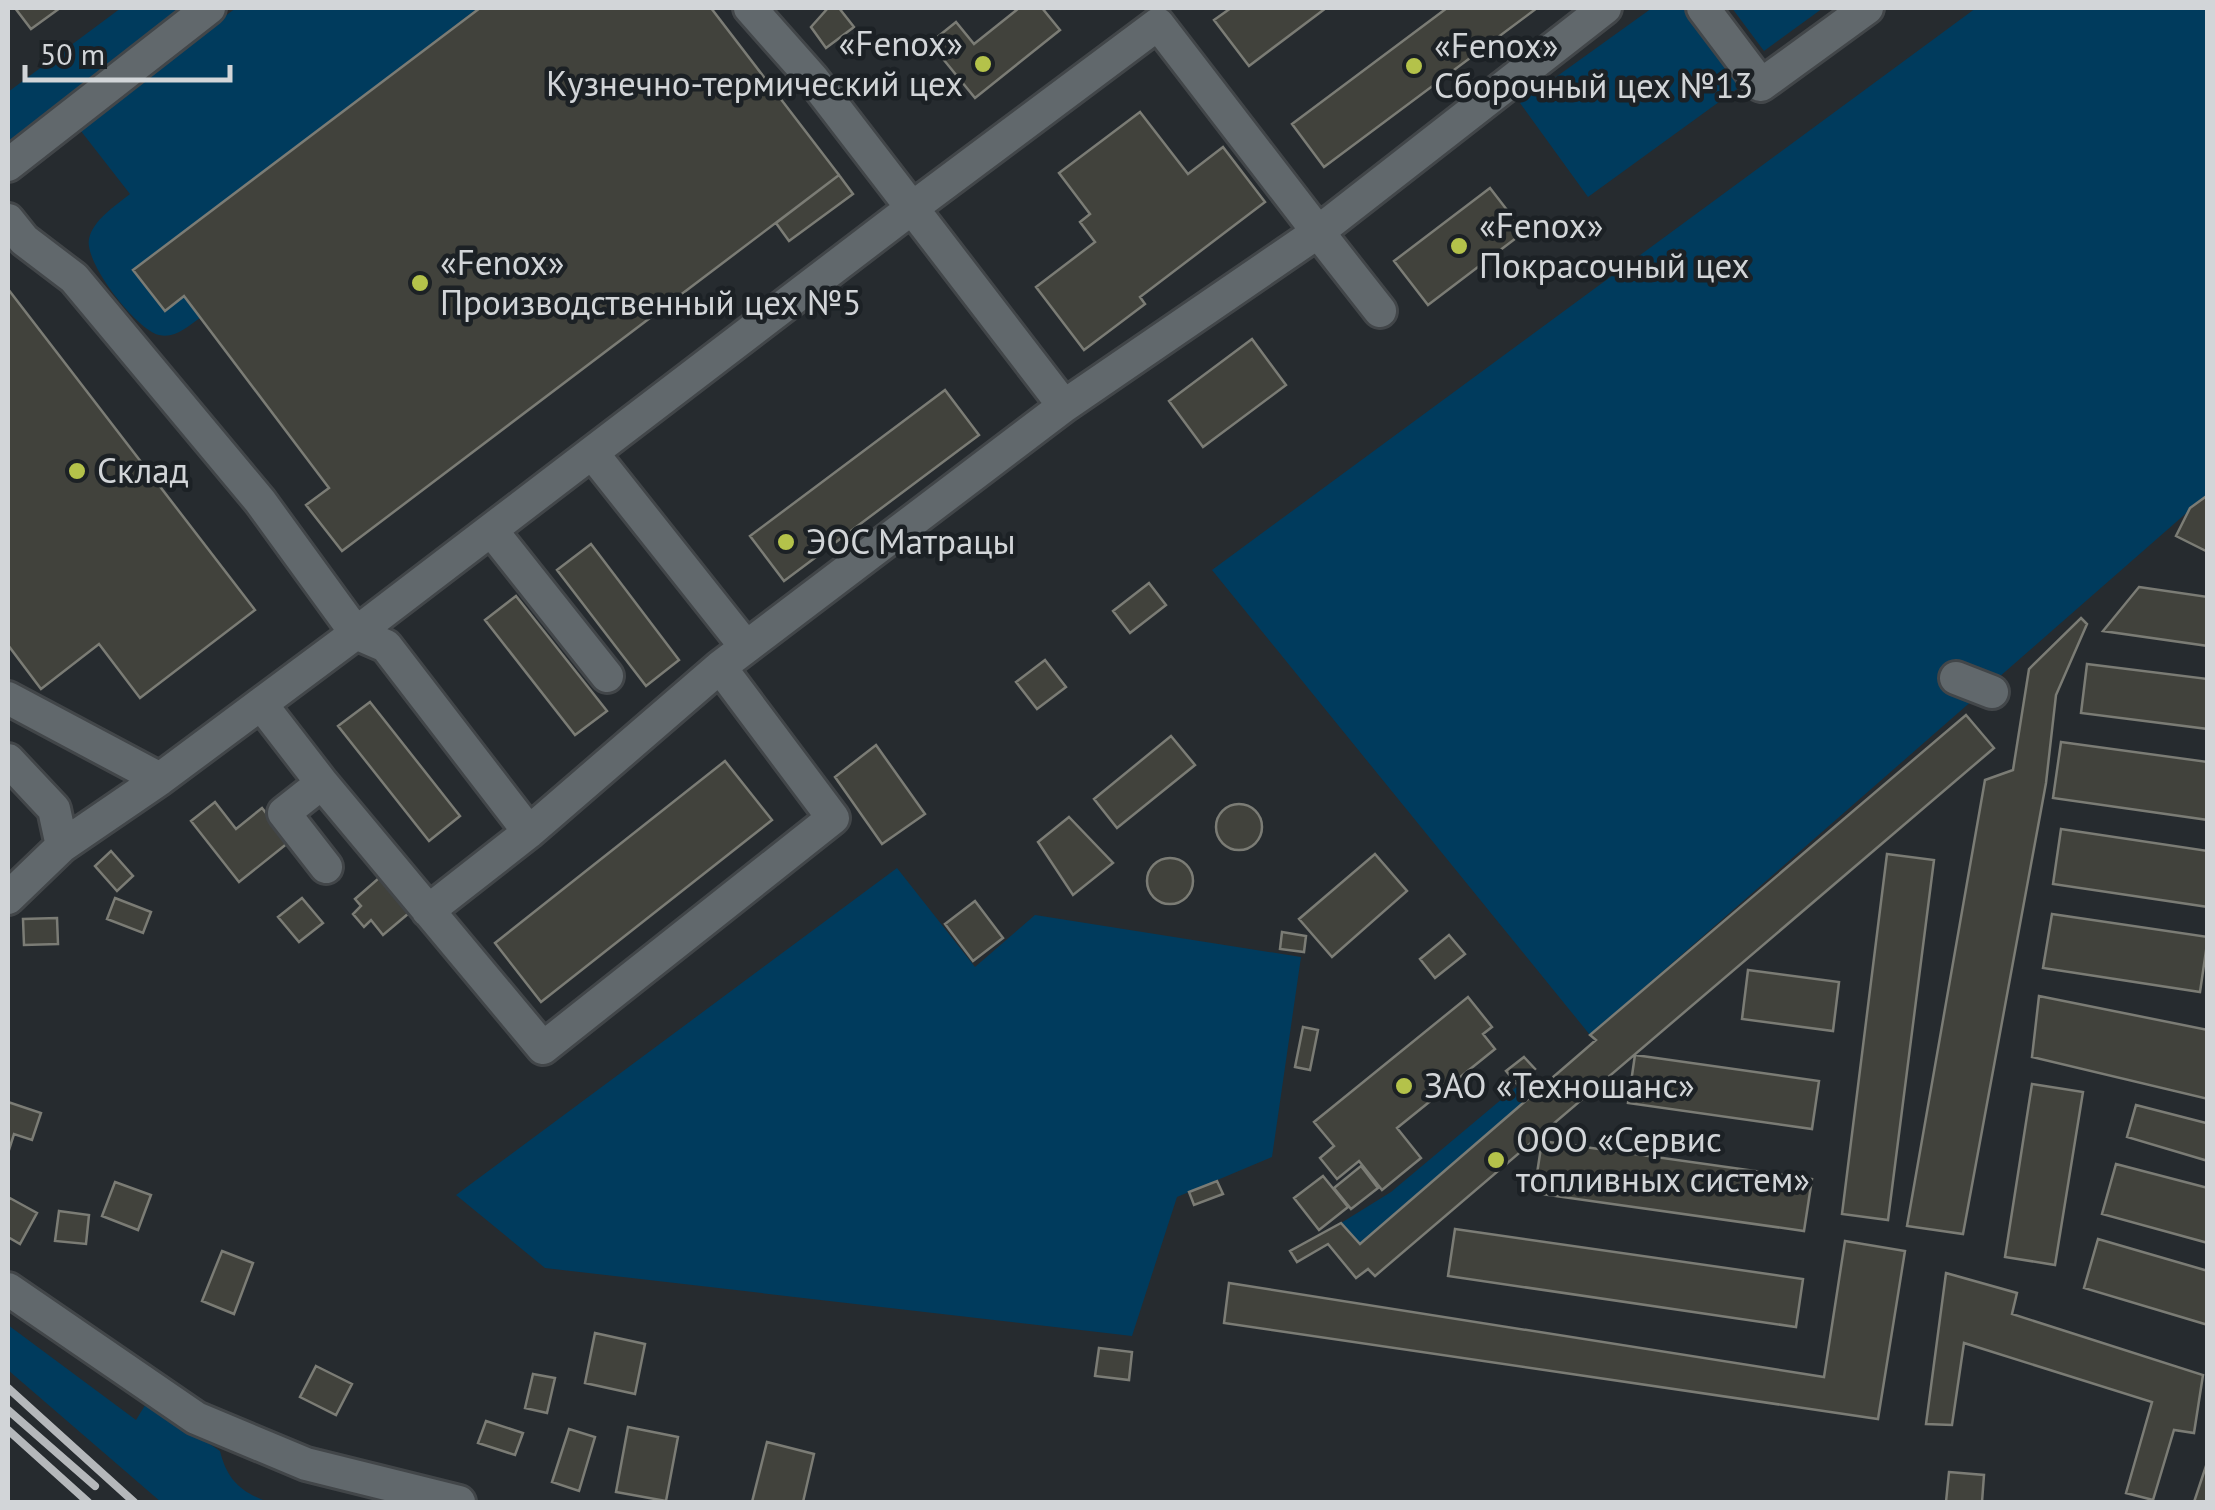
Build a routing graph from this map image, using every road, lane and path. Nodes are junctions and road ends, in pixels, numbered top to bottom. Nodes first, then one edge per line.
1 (210, 8) edge
2 (750, 8) edge
3 (1605, 8) edge
4 (1703, 8) edge
5 (1867, 8) edge
6 (1168, 16) edge
7 (8, 165) edge
8 (912, 208) junction
9 (8, 220) edge
10 (1318, 232) junction
11 (1380, 311) dead end
12 (1064, 406) junction
13 (593, 454) junction
14 (492, 531) junction
15 (356, 633) junction
16 (733, 657) junction
17 (608, 676) dead end
18 (1956, 678) dead end
19 (1992, 692) dead end
20 (8, 698) edge
21 (262, 704) junction
22 (8, 760) edge
23 (160, 779) junction
24 (322, 783) junction
25 (529, 832) junction
26 (62, 846) junction
27 (326, 867) dead end
28 (8, 898) edge
29 (428, 910) junction
30 (8, 1289) edge
31 (458, 1502) edge

1 - 7 street
2 - 8 street
3 - 10 street
4 - 5 street
6 - 8 street
6 - 10 street
8 - 12 street
8 - 13 street
9 - 15 street
10 - 11 street
10 - 12 street
12 - 16 street
13 - 14 street
13 - 16 street
14 - 15 street
14 - 17 street
15 - 21 street
15 - 25 street
16 - 25 street
16 - 29 street
18 - 19 street
20 - 23 street
21 - 23 street
21 - 24 street
22 - 26 street
23 - 26 street
24 - 27 street
24 - 29 street
25 - 29 street
26 - 28 street
30 - 31 street

